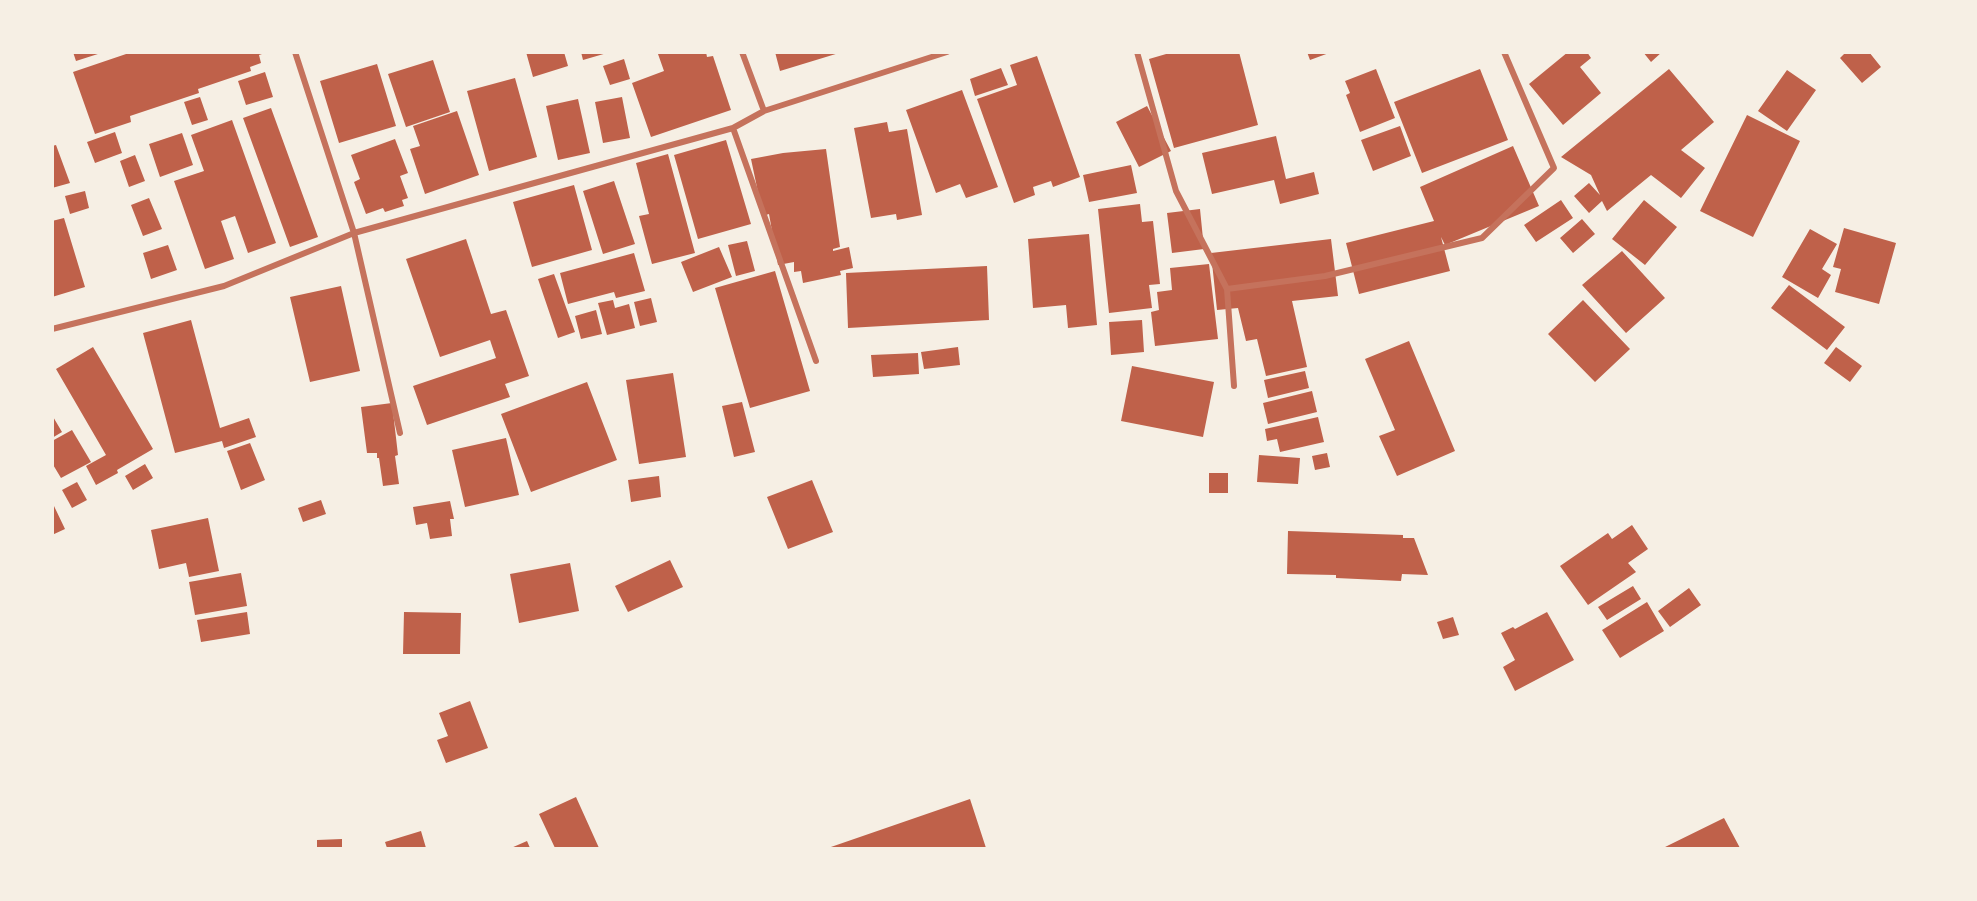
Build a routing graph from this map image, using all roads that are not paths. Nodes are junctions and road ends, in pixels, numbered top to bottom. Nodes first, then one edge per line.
1 (295, 52) edge
2 (742, 52) edge
3 (947, 52) edge
4 (1137, 52) edge
5 (1504, 52) edge
6 (764, 111) junction
7 (733, 128) junction
8 (354, 233) junction
9 (1227, 289) junction
10 (52, 329) edge
11 (816, 361) dead end
12 (1234, 386) dead end
13 (400, 433) dead end

1 - 8 street
2 - 6 street
3 - 6 street
4 - 9 street
5 - 9 street
6 - 7 street
7 - 8 street
7 - 11 street
8 - 10 street
8 - 13 street
9 - 12 street

